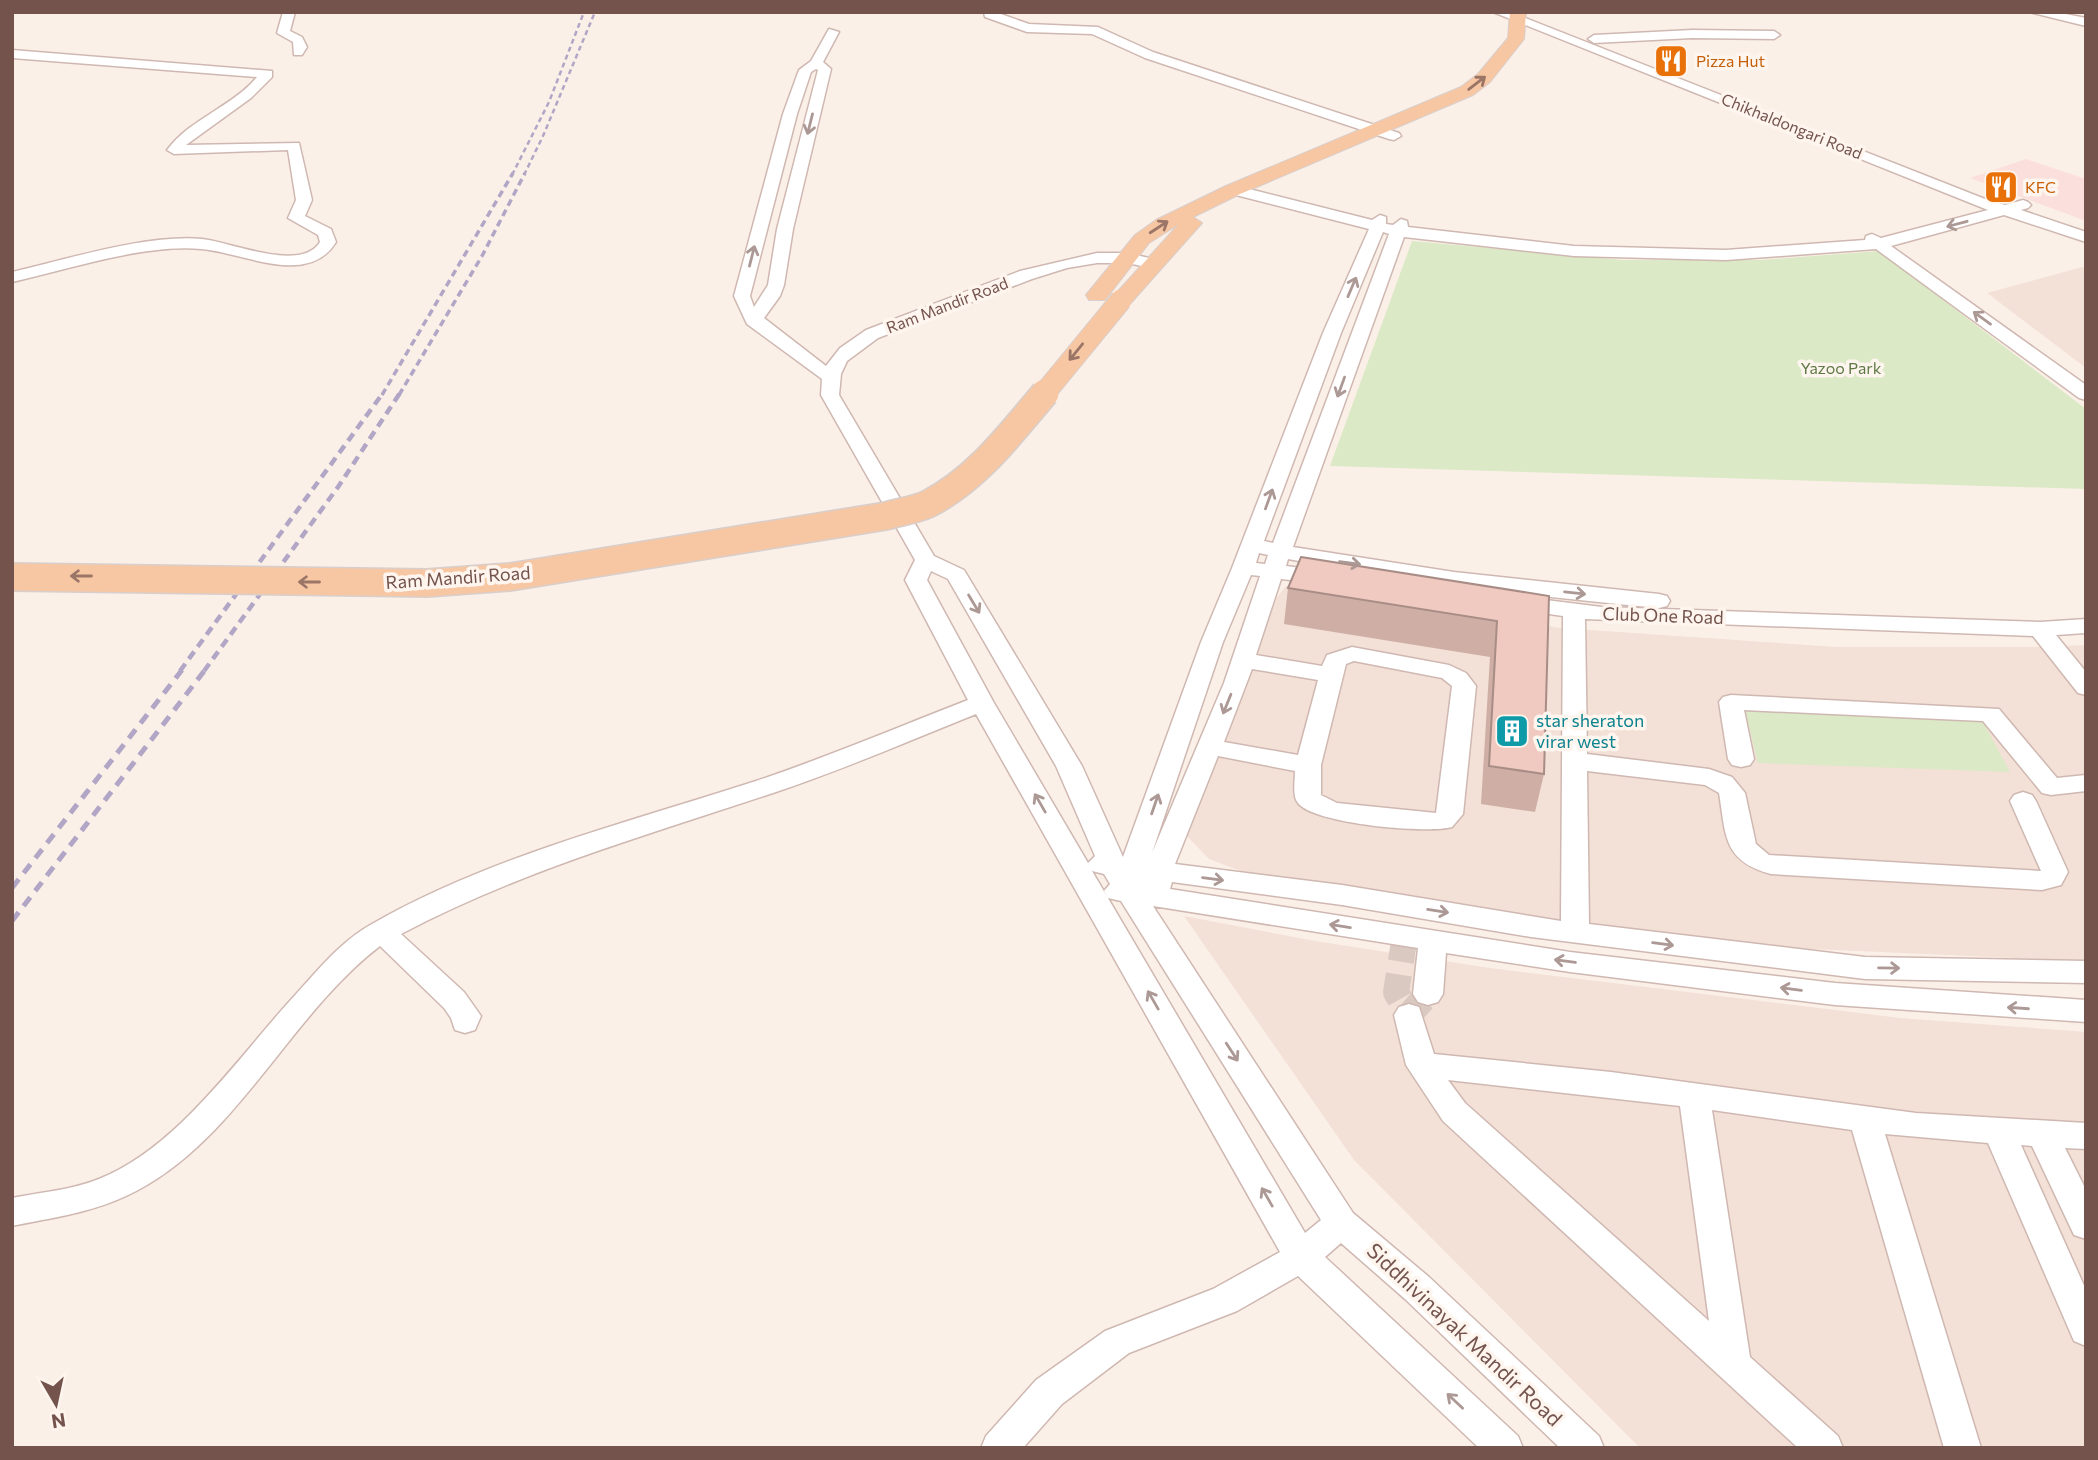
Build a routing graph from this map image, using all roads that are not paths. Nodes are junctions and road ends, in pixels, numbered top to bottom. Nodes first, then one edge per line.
1 (289, 12) edge
2 (994, 12) edge
3 (1499, 12) edge
4 (2035, 12) edge
5 (1523, 17) edge
6 (1006, 20) junction
7 (974, 22) dead end
8 (2086, 22) edge
9 (833, 32) dead end
10 (1774, 35) dead end
11 (1594, 39) junction
12 (298, 52) dead end
13 (12, 54) edge
14 (816, 63) junction
15 (1385, 133) junction
16 (803, 152) junction
17 (781, 153) junction
18 (1248, 189) junction
19 (1987, 199) junction
20 (2023, 205) junction
21 (2006, 211) junction
22 (1389, 225) junction
23 (2086, 227) edge
24 (1879, 236) junction
25 (2086, 237) edge
26 (1899, 240) junction
27 (1127, 258) junction
28 (1152, 263) junction
29 (12, 277) edge
30 (1109, 298) junction
31 (753, 320) junction
32 (829, 376) junction
33 (2086, 377) edge
34 (2086, 394) edge
35 (1252, 545) junction
36 (12, 559) edge
37 (926, 560) junction
38 (1279, 561) junction
39 (1243, 568) junction
40 (12, 577) edge
41 (1574, 611) junction
42 (2086, 612) edge
43 (2086, 626) edge
44 (2040, 629) junction
45 (1243, 660) junction
46 (1331, 675) junction
47 (2086, 688) edge
48 (982, 703) junction
49 (1211, 747) junction
50 (1741, 759) dead end
51 (1574, 761) junction
52 (1308, 765) junction
53 (2086, 783) edge
54 (2023, 801) dead end
55 (1073, 860) junction
56 (1138, 882) junction
57 (1089, 888) junction
58 (381, 931) junction
59 (1575, 933) junction
60 (1433, 942) junction
61 (2086, 972) edge
62 (2086, 1011) edge
63 (465, 1022) dead end
64 (1421, 1065) junction
65 (1694, 1096) junction
66 (1865, 1119) junction
67 (1999, 1131) junction
68 (2042, 1133) junction
69 (2086, 1136) edge
70 (12, 1212) edge
71 (1341, 1223) junction
72 (2086, 1226) edge
73 (1301, 1257) junction
74 (2086, 1329) edge
75 (1732, 1364) junction
76 (999, 1448) edge
77 (1505, 1448) edge
78 (1586, 1448) edge
79 (1825, 1448) edge
80 (1963, 1448) edge

1 - 12 street
2 - 6 street
3 - 5 street, Chikhaldongari Road
4 - 8 street
5 - 11 street, Chikhaldongari Road
5 - 15 main road, Ram Mandir Road
5 - 19 street, Chikhaldongari Road
6 - 7 street
6 - 15 street
9 - 14 street
10 - 11 street
11 - 19 street, Chikhaldongari Road
13 - 29 street
14 -> 16 street
14 - 17 street
15 - 18 main road, Ram Mandir Road
16 - 17 street
16 - 31 street
31 -> 17 street
18 - 22 street
27 -> 18 main road
18 - 28 main road, Ram Mandir Road
19 - 20 street, Chikhaldongari Road
19 - 21 street, Chikhaldongari Road
19 - 24 street
20 - 21 street
20 - 23 street, Chikhaldongari Road
21 - 25 street, Chikhaldongari Road
21 -> 26 street
22 - 24 street
22 - 24 street
35 -> 22 street
22 -> 38 street
24 - 26 street
34 -> 24 street
26 - 33 street
27 - 28 street, Ram Mandir Road
27 - 30 main road
27 - 32 street, Ram Mandir Road
28 - 30 main road, Ram Mandir Road
30 - 36 main road
30 -> 40 main road, Ram Mandir Road, bridge
31 - 32 street
32 - 37 street
35 - 38 street, Club One Road
35 - 39 street
37 - 48 street
37 -> 56 street, Siddhivinayak Mandir Road
38 - 39 street, Club One Road
38 - 41 street, Club One Road
38 -> 42 street, Club One Road
38 - 45 street
56 -> 39 street
41 - 44 street, Club One Road
41 - 51 street
43 - 44 street, Club One Road
44 - 47 street
45 - 46 street
45 -> 49 street
46 - 52 street
46 - 52 street
55 -> 48 street
48 - 58 street
49 - 52 street
49 - 56 street
50 - 53 street
51 - 54 street
51 - 59 street
55 - 56 street
55 - 57 street
56 - 57 street
56 -> 59 street
60 -> 56 street
56 -> 71 street, Siddhivinayak Mandir Road
73 -> 57 street
58 - 63 street
58 - 70 street
59 -> 61 street
62 -> 60 street
60 - 64 street
64 - 65 street
64 - 75 street
65 - 66 street
65 - 75 street
66 - 67 street
66 - 80 street
67 - 68 street
67 - 74 street
68 - 69 street
68 - 72 street
71 - 73 street
71 - 78 street, Siddhivinayak Mandir Road
73 - 76 street
77 -> 73 street
75 - 79 street

